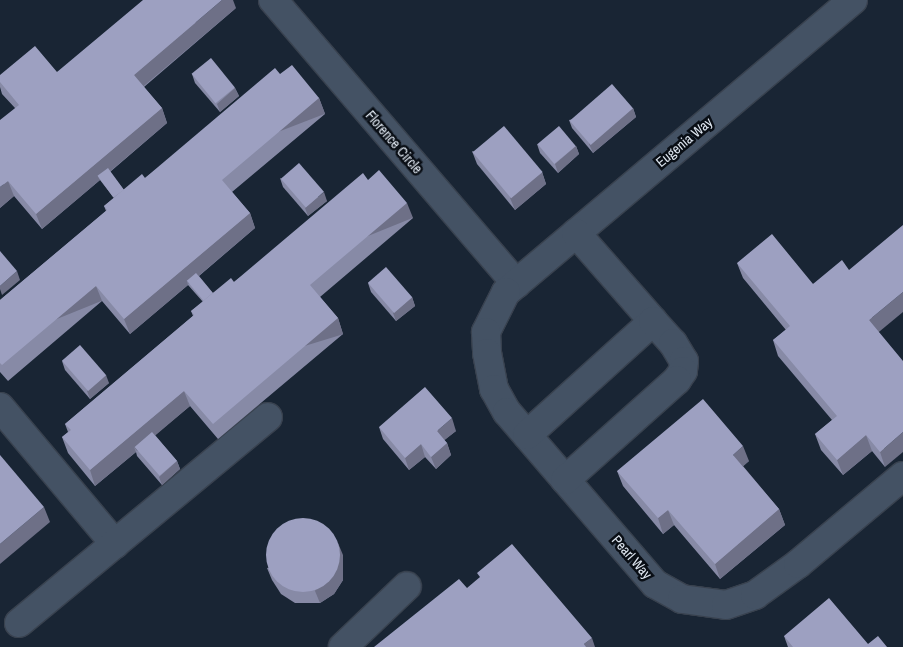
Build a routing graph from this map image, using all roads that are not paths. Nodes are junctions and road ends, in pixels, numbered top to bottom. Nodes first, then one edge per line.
1 (273, 0) edge
2 (853, 0) edge
3 (576, 233) junction
4 (516, 284) junction
5 (652, 321) junction
6 (0, 407) edge
7 (268, 417) dead end
8 (527, 435) junction
9 (903, 476) edge
10 (566, 480) junction
11 (115, 544) junction
12 (407, 586) dead end
13 (19, 623) dead end
14 (343, 647) edge

1 - 4 street, Florence Circle
2 - 3 street, Eugenia Way
3 - 4 street, Eugenia Way
3 - 5 street
4 - 8 street, Pearl Way
5 - 8 street
5 - 10 street
6 - 11 street
7 - 11 street
8 - 10 street, Pearl Way
9 - 10 street, Pearl Way
11 - 13 street
12 - 14 street

